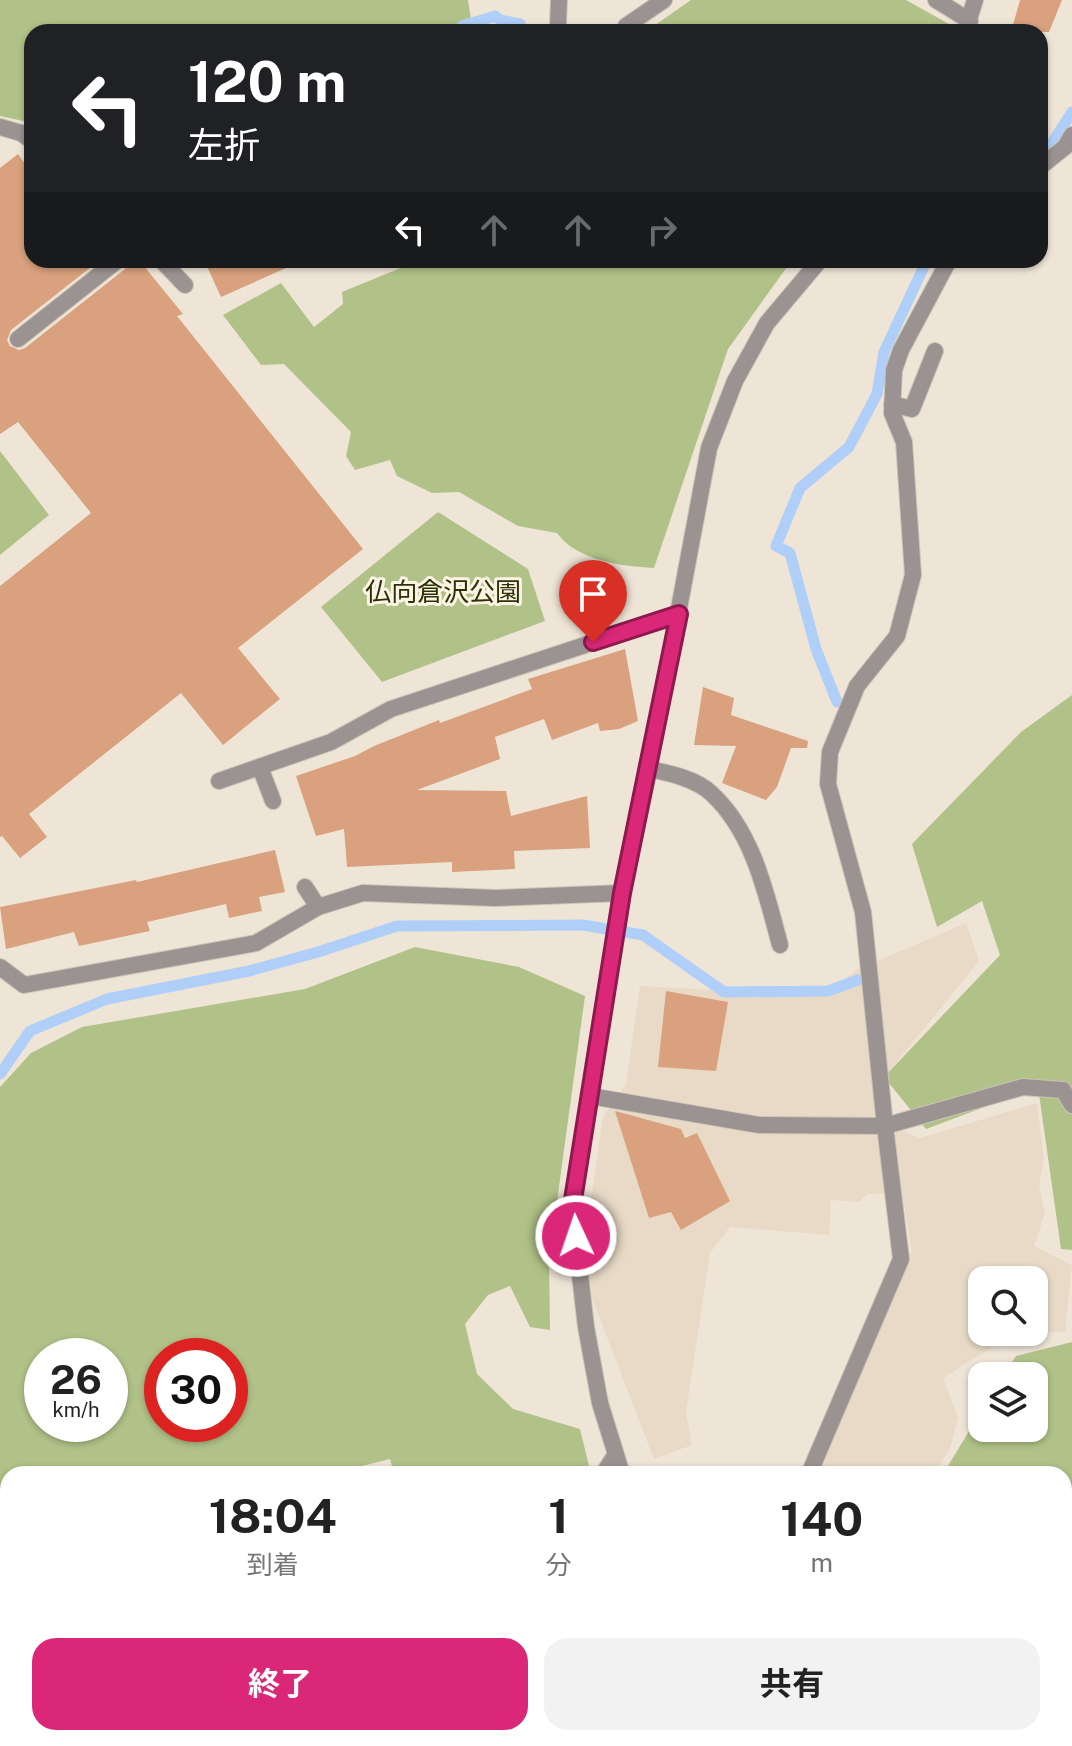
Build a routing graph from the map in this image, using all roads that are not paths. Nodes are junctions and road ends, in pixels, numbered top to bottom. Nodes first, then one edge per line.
1 (559, 0) edge
2 (664, 0) edge
3 (936, 0) edge
4 (975, 0) edge
5 (558, 24) dead end
6 (629, 24) edge
7 (965, 24) edge
8 (968, 24) edge
9 (0, 127) edge
10 (24, 135) edge
11 (1072, 135) edge
12 (1048, 161) edge
13 (108, 268) edge
14 (169, 268) edge
15 (813, 268) edge
16 (945, 268) edge
17 (185, 285) dead end
18 (18, 339) dead end
19 (935, 351) dead end
20 (892, 404) junction
21 (679, 614) junction
22 (260, 767) junction
23 (649, 769) junction
24 (219, 781) dead end
25 (273, 801) dead end
26 (305, 887) dead end
27 (622, 893) junction
28 (318, 907) junction
29 (780, 945) dead end
30 (0, 967) edge
31 (590, 1096) junction
32 (1072, 1105) edge
33 (885, 1126) junction
34 (616, 1454) junction
35 (608, 1466) edge
36 (620, 1466) edge
37 (812, 1466) edge

1 - 5 street
2 - 6 street
3 - 7 street
4 - 8 street
9 - 10 street
11 - 12 street
13 - 18 street
14 - 17 street
15 - 21 street
16 - 20 street
19 - 20 street
20 - 33 street
21 - 22 street
21 - 23 street
22 - 24 street
22 - 25 street
23 - 27 street
23 - 29 street
26 - 28 street
27 - 28 street
27 - 31 street
28 - 30 street
31 - 33 street
31 - 34 street
32 - 33 street
33 - 37 street
34 - 35 street
34 - 36 street

